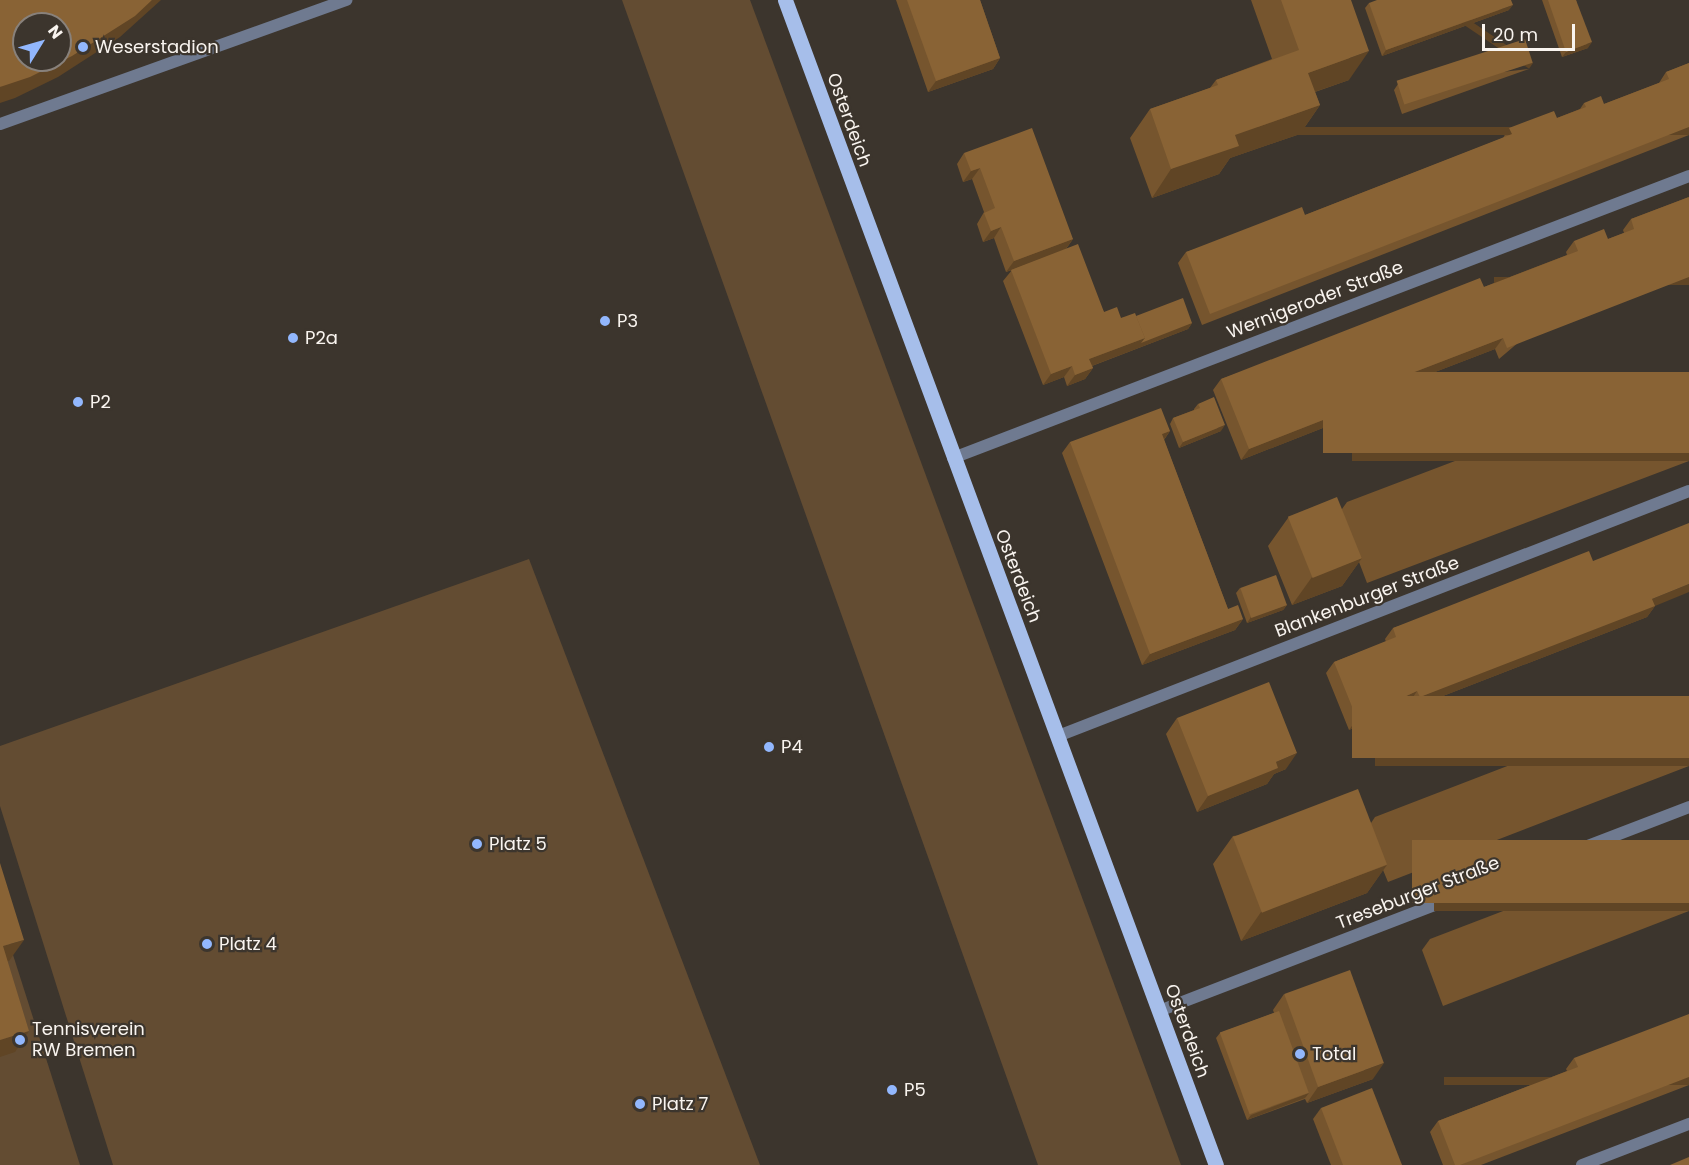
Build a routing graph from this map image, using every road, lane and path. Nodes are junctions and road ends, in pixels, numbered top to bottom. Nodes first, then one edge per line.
1 (346, 0) edge
2 (784, 0) edge
3 (0, 124) edge
4 (1689, 177) edge
5 (953, 458) junction
6 (1689, 491) edge
7 (1058, 736) junction
8 (1689, 807) edge
9 (1159, 1011) junction
10 (1689, 1124) edge
11 (1216, 1165) edge
12 (1582, 1165) edge

1 - 3 street
2 - 5 main road, Osterdeich
4 - 5 street, Wernigeroder Straße
5 - 7 main road, Osterdeich
6 - 7 street, Blankenburger Straße
7 - 9 main road, Osterdeich
8 - 9 street, Treseburger Straße
9 - 11 main road, Osterdeich
10 - 12 street

